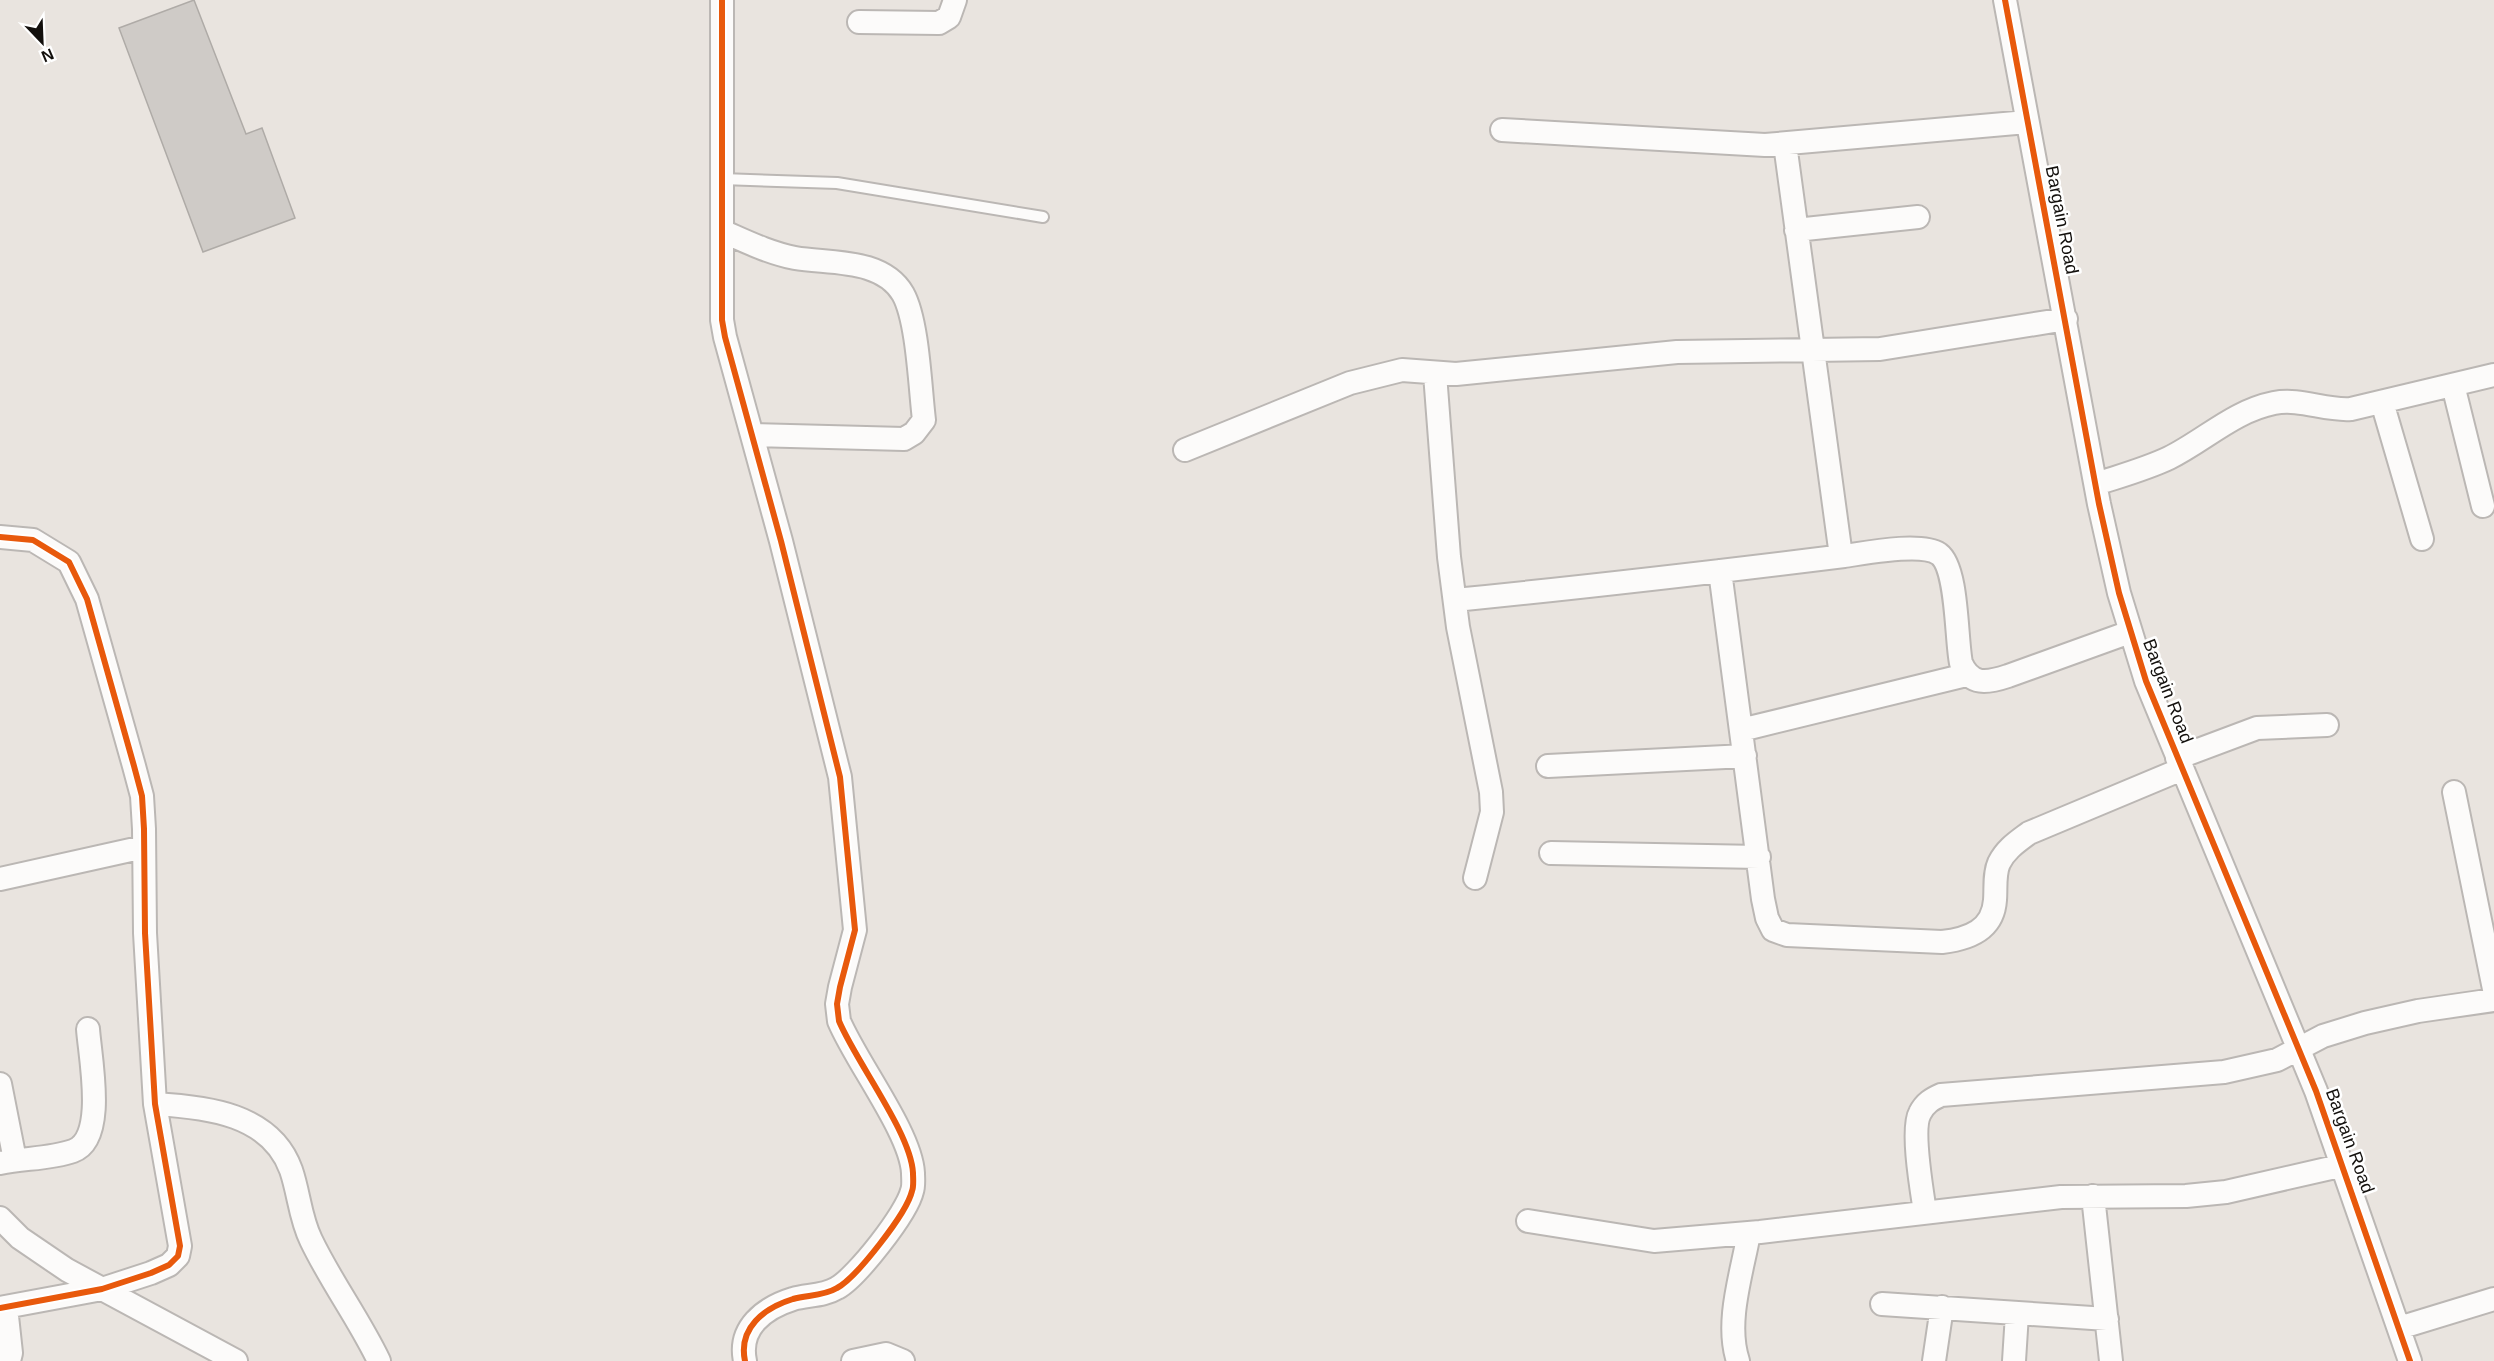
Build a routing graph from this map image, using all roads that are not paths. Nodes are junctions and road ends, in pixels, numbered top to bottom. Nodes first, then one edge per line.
1 (722, 0) edge
2 (955, 0) edge
3 (2005, 0) edge
4 (859, 22) dead end
5 (2027, 122) junction
6 (1502, 130) dead end
7 (1785, 144) junction
8 (722, 179) junction
9 (1043, 217) dead end
10 (1918, 218) dead end
11 (1797, 230) junction
12 (722, 231) junction
13 (2066, 320) junction
14 (1812, 348) junction
15 (1435, 374) junction
16 (2494, 375) edge
17 (2453, 385) junction
18 (2382, 402) junction
19 (752, 435) junction
20 (1185, 450) dead end
21 (2096, 484) junction
22 (2483, 507) dead end
23 (0, 537) edge
24 (2422, 539) dead end
25 (1842, 556) junction
26 (1720, 571) junction
27 (1455, 600) junction
28 (2130, 632) junction
29 (1966, 675) junction
30 (2327, 725) dead end
31 (1741, 730) junction
32 (1745, 756) junction
33 (2180, 764) junction
34 (1548, 766) dead end
35 (2454, 792) dead end
36 (144, 847) junction
37 (1551, 853) dead end
38 (1760, 857) junction
39 (1475, 878) dead end
40 (0, 879) edge
41 (2494, 989) edge
42 (2494, 1000) edge
43 (88, 1029) dead end
44 (2298, 1047) junction
45 (0, 1083) edge
46 (155, 1104) junction
47 (8, 1162) edge
48 (2344, 1165) junction
49 (2092, 1196) junction
50 (1925, 1212) junction
51 (0, 1218) edge
52 (1528, 1221) dead end
53 (1749, 1233) junction
54 (102, 1289) junction
55 (2494, 1299) edge
56 (1882, 1304) dead end
57 (3, 1307) edge
58 (1942, 1307) junction
59 (2017, 1314) junction
60 (2107, 1319) junction
61 (2399, 1328) junction
62 (9, 1361) edge
63 (236, 1361) edge
64 (379, 1361) edge
65 (745, 1361) edge
66 (854, 1361) edge
67 (903, 1361) edge
68 (1738, 1361) edge
69 (1934, 1361) edge
70 (2014, 1361) edge
71 (2111, 1361) edge
72 (2410, 1361) edge

1 - 8 street
2 - 4 street
3 - 5 street, Bargain Road
5 - 7 street
5 - 13 street, Bargain Road
6 - 7 street
7 - 11 street
8 - 9 lane
8 - 12 street
10 - 11 street
11 - 14 street
12 - 19 street
12 - 19 street
13 - 14 street
13 - 21 street, Bargain Road
14 - 15 street
14 - 25 street
15 - 20 street
15 - 27 street
16 - 17 street
17 - 18 street
17 - 22 street
18 - 21 street
18 - 24 street
19 - 65 street
21 - 28 street, Bargain Road
23 - 36 street
25 - 26 street
25 - 29 street
26 - 27 street
26 - 31 street
27 - 39 street
28 - 29 street
28 - 33 street, Bargain Road
29 - 31 street
30 - 33 street
31 - 32 street
32 - 34 street
32 - 38 street
33 - 38 street
33 - 44 street, Bargain Road
35 - 41 street
36 - 40 street
36 - 46 street
37 - 38 street
42 - 44 street
43 - 47 street
44 - 48 street, Bargain Road
44 - 50 street
45 - 47 street
46 - 54 street
46 - 64 street
48 - 49 street
48 - 61 street, Bargain Road
49 - 50 street
49 - 60 street
50 - 53 street
51 - 54 street
52 - 53 street
53 - 68 street
54 - 57 street
54 - 63 street
55 - 61 street
56 - 58 street
57 - 62 street
58 - 59 street
58 - 69 street
59 - 60 street
59 - 70 street
60 - 71 street
61 - 72 street, Bargain Road
66 - 67 street

